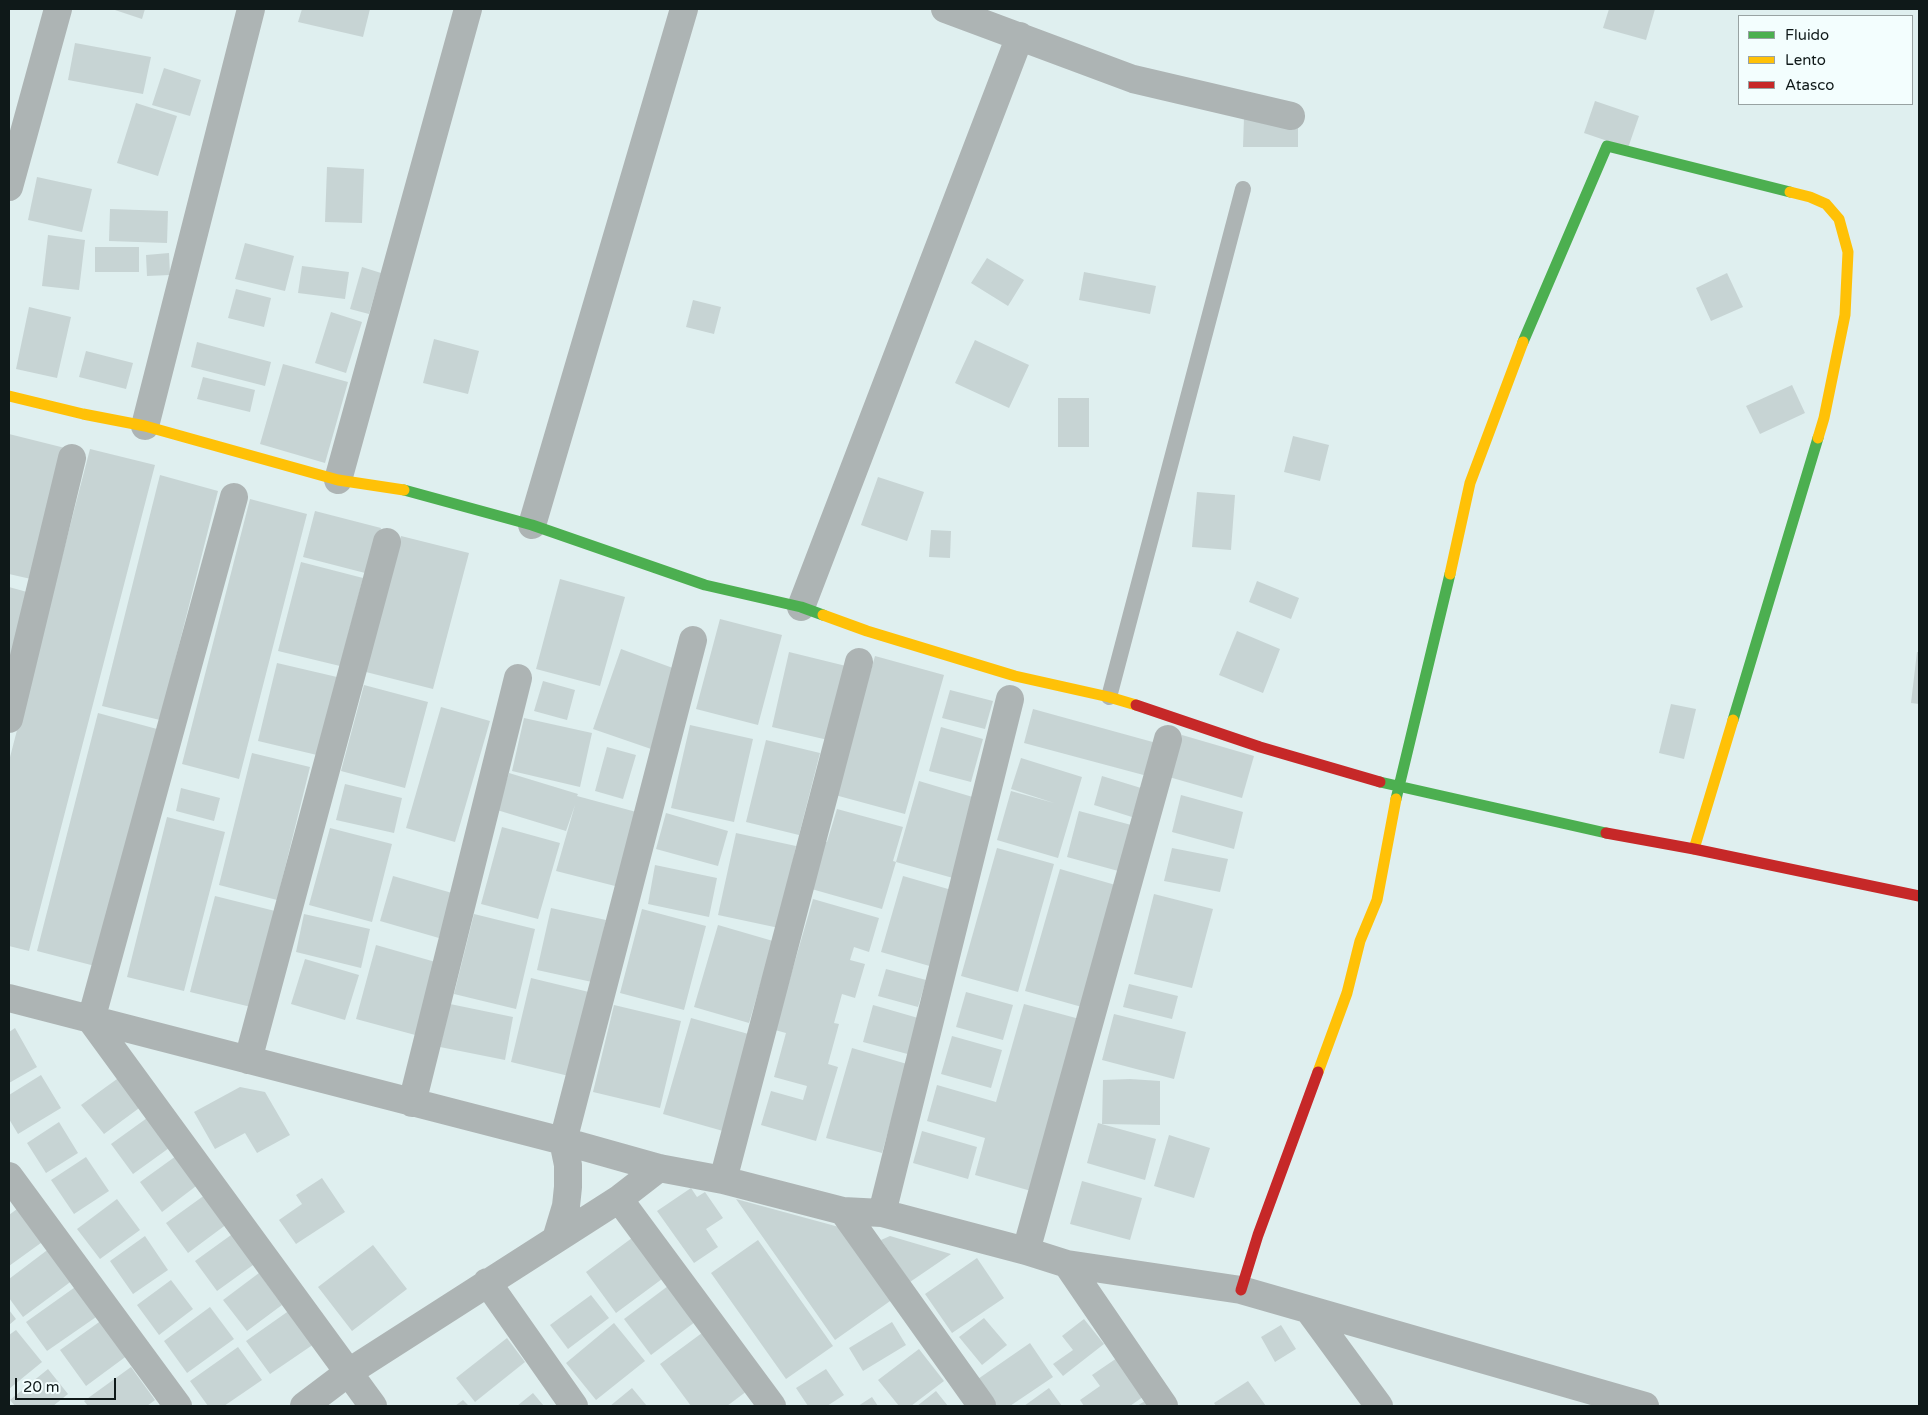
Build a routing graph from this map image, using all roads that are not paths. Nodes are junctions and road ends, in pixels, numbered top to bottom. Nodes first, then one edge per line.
1 (58, 9) edge
2 (251, 9) edge
3 (468, 9) edge
4 (684, 9) edge
5 (945, 9) edge
6 (1020, 36) junction
7 (1291, 116) dead end
8 (9, 187) edge
9 (1243, 189) dead end
10 (9, 396) edge
11 (144, 426) junction
12 (72, 458) dead end
13 (338, 480) junction
14 (234, 497) dead end
15 (532, 525) junction
16 (387, 542) dead end
17 (800, 607) junction
18 (693, 640) dead end
19 (859, 662) dead end
20 (518, 678) dead end
21 (1109, 697) junction
22 (1010, 699) dead end
23 (9, 719) edge
24 (1168, 739) dead end
25 (1398, 787) junction
26 (1694, 849) junction
27 (1919, 896) edge
28 (9, 998) edge
29 (91, 1020) junction
30 (248, 1060) junction
31 (412, 1103) junction
32 (563, 1141) junction
33 (659, 1168) junction
34 (9, 1176) edge
35 (723, 1180) junction
36 (619, 1199) junction
37 (843, 1211) junction
38 (882, 1213) junction
39 (556, 1239) junction
40 (1026, 1251) junction
41 (1066, 1264) junction
42 (487, 1282) junction
43 (1241, 1290) junction
44 (1308, 1309) junction
45 (348, 1372) junction
46 (178, 1406) edge
47 (304, 1406) edge
48 (373, 1406) edge
49 (574, 1406) edge
50 (772, 1406) edge
51 (982, 1406) edge
52 (1164, 1406) edge
53 (1379, 1406) edge
54 (1645, 1406) edge

1 - 8 street
2 - 11 street
3 - 13 street
4 - 15 street
5 - 6 street
6 - 7 street
6 - 17 street
9 - 21 lane
10 - 11 street
11 - 13 street
12 - 23 street
13 - 15 street
14 - 29 street
15 - 17 street
16 - 30 street
17 - 21 street
18 - 32 street
19 - 35 street
20 - 31 street
21 - 25 street
22 - 38 street
24 - 40 street
25 - 26 street
25 - 26 street
25 - 43 street
26 - 27 street
28 - 29 street
29 - 30 street
29 - 45 street
30 - 31 street
31 - 32 street
32 - 33 street
32 - 39 street
33 - 35 street
33 - 36 street
34 - 46 street
35 - 37 street
36 - 39 street
36 - 50 street
37 - 38 street
37 - 51 street
38 - 40 street
39 - 42 street
40 - 41 street
41 - 43 street
41 - 52 street
42 - 45 street
42 - 49 street
43 - 44 street
44 - 53 street
44 - 54 street
45 - 47 street
45 - 48 street

